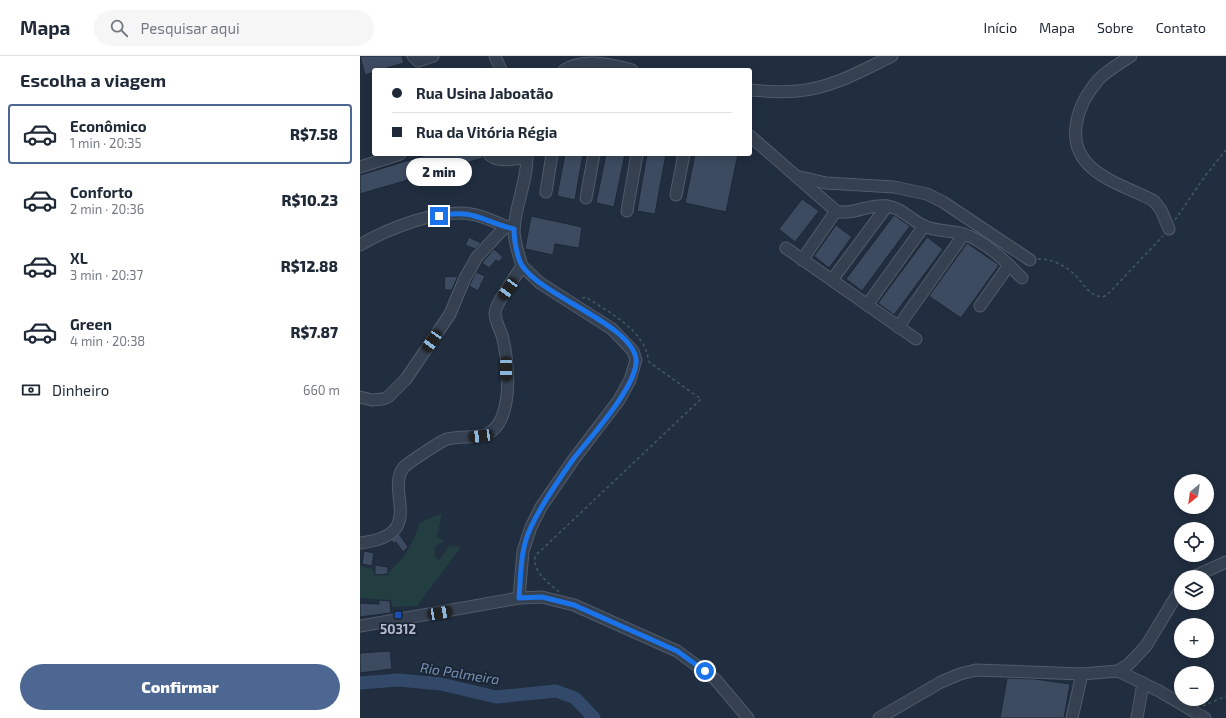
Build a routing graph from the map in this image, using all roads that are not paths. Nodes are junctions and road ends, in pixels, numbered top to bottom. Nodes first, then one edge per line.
1 (413, 56) edge
2 (433, 56) edge
3 (495, 56) edge
4 (892, 56) edge
5 (1131, 56) edge
6 (500, 68) edge
7 (570, 68) edge
8 (621, 68) edge
9 (752, 90) edge
10 (752, 138) edge
11 (394, 156) edge
12 (491, 156) edge
13 (527, 156) edge
14 (552, 156) edge
15 (594, 156) edge
16 (637, 156) edge
17 (684, 156) edge
18 (360, 167) edge
19 (793, 175) junction
20 (546, 192) dead end
21 (676, 195) dead end
22 (586, 198) dead end
23 (887, 206) junction
24 (627, 211) dead end
25 (836, 211) junction
26 (924, 226) junction
27 (510, 228) junction
28 (1169, 230) road end
29 (964, 234) junction
30 (360, 245) edge
31 (786, 248) dead end
32 (802, 260) junction
33 (1030, 260) road end
34 (1010, 265) junction
35 (522, 266) junction
36 (1022, 278) dead end
37 (832, 280) junction
38 (868, 305) junction
39 (980, 306) dead end
40 (898, 327) junction
41 (916, 339) dead end
42 (360, 397) edge
43 (360, 543) edge
44 (1226, 562) edge
45 (1208, 570) edge
46 (519, 598) junction
47 (1174, 600) edge
48 (360, 626) edge
49 (1118, 671) junction
50 (1082, 674) junction
51 (1143, 683) junction
52 (748, 718) edge
53 (879, 718) edge
54 (1072, 718) edge
55 (1137, 718) edge
56 (1205, 718) edge

1 - 2 street
3 - 6 street
4 - 9 street
5 - 28 street
7 - 8 street
10 - 19 street
11 - 18 street
12 - 13 street
13 - 27 street
14 - 20 street
15 - 22 street
16 - 24 street
17 - 21 street
19 - 25 street
19 - 33 street
23 - 25 street
23 - 26 street
23 - 37 street
25 - 32 street
26 - 29 street
26 - 38 street
27 - 30 street
27 - 35 street
27 - 42 street
29 - 34 street
29 - 40 street
31 - 32 street
32 - 37 street
34 - 36 street
34 - 39 street
35 - 43 street
35 - 46 street
37 - 38 street
38 - 40 street
40 - 41 street
44 - 45 street
46 - 48 street
46 - 52 street
47 - 49 street
49 - 50 street
49 - 51 street
50 - 53 street
50 - 54 street
51 - 55 street
51 - 56 street

